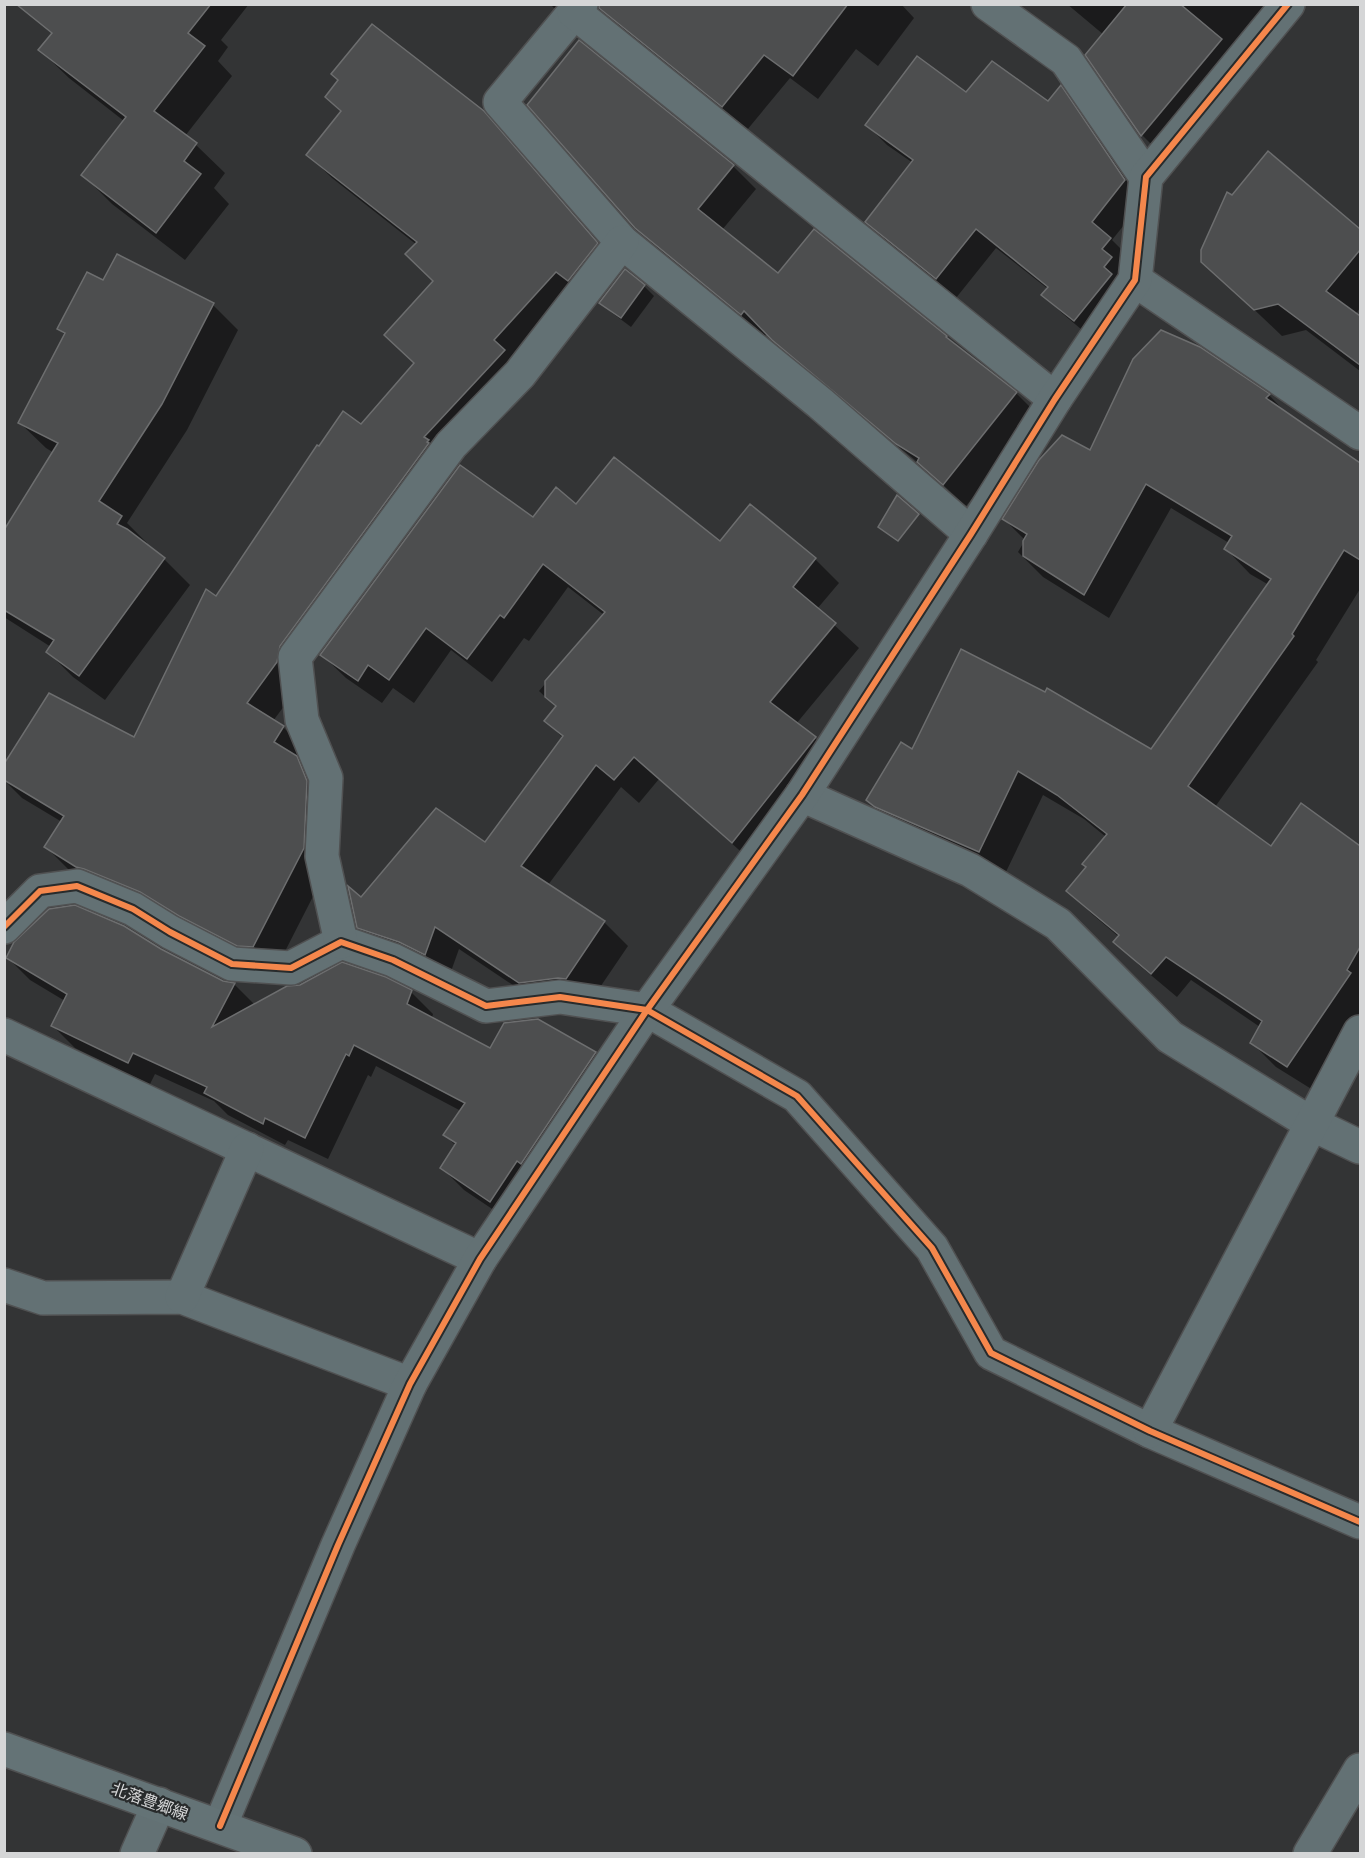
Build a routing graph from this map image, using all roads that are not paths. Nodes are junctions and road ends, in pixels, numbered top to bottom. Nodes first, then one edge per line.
1 (988, 4) edge
2 (1288, 4) edge
3 (577, 8) edge
4 (1146, 177) junction
5 (622, 242) junction
6 (1136, 280) junction
7 (1055, 399) junction
8 (1360, 433) edge
9 (971, 534) junction
10 (802, 795) junction
11 (4, 927) edge
12 (341, 942) junction
13 (647, 1010) junction
14 (1360, 1032) edge
15 (4, 1035) edge
16 (1312, 1124) junction
17 (1360, 1147) edge
18 (247, 1149) junction
19 (480, 1259) junction
20 (4, 1285) edge
21 (182, 1297) junction
22 (410, 1384) junction
23 (1150, 1431) junction
24 (1360, 1522) edge
25 (4, 1749) edge
26 (1360, 1770) edge
27 (159, 1804) junction
28 (220, 1826) junction
29 (137, 1854) edge
30 (295, 1854) edge
31 (1310, 1854) edge

1 - 4 street
2 - 4 street
3 - 5 street
3 - 7 street
4 - 6 street
5 - 9 street
5 - 12 street
6 - 7 street
6 - 8 street
7 - 9 street
9 - 10 street
10 - 13 street
10 - 16 street
11 - 12 street
12 - 13 street
13 - 19 street
13 - 23 street
14 - 16 street
15 - 18 street
16 - 17 street
16 - 23 street
18 - 19 street
18 - 21 street
19 - 22 street
20 - 21 street
21 - 22 street
22 - 28 street
23 - 24 street
25 - 27 main road, 北落豊郷線
26 - 31 street
27 - 28 main road, 北落豊郷線
27 - 29 street
28 - 30 main road, 北落豊郷線

